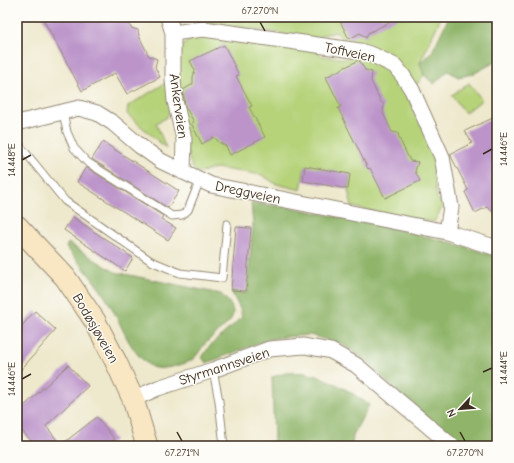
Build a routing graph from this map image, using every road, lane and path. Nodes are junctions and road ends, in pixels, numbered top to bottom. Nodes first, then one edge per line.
1 (168, 17) edge
2 (173, 32) junction
3 (63, 112) junction
4 (17, 123) edge
5 (17, 142) edge
6 (183, 172) junction
7 (200, 180) junction
8 (226, 224) dead end
9 (17, 226) edge
10 (447, 232) junction
11 (497, 248) edge
12 (213, 370) junction
13 (133, 399) junction
14 (147, 446) edge
15 (224, 446) edge
16 (452, 446) edge

1 - 2 street, Ankerveien
2 - 6 street, Ankerveien
2 - 10 street, Toftveien
3 - 4 street, Dreggveien
3 - 6 street, Dreggveien
3 - 7 lane
5 - 8 lane
6 - 7 street, Dreggveien
7 - 10 street, Dreggveien
9 - 13 street, Bodøsjøveien
10 - 11 street, Dreggveien
12 - 13 street, Styrmannsveien
12 - 15 lane
12 - 16 street, Styrmannsveien
13 - 14 street, Bodøsjøveien

